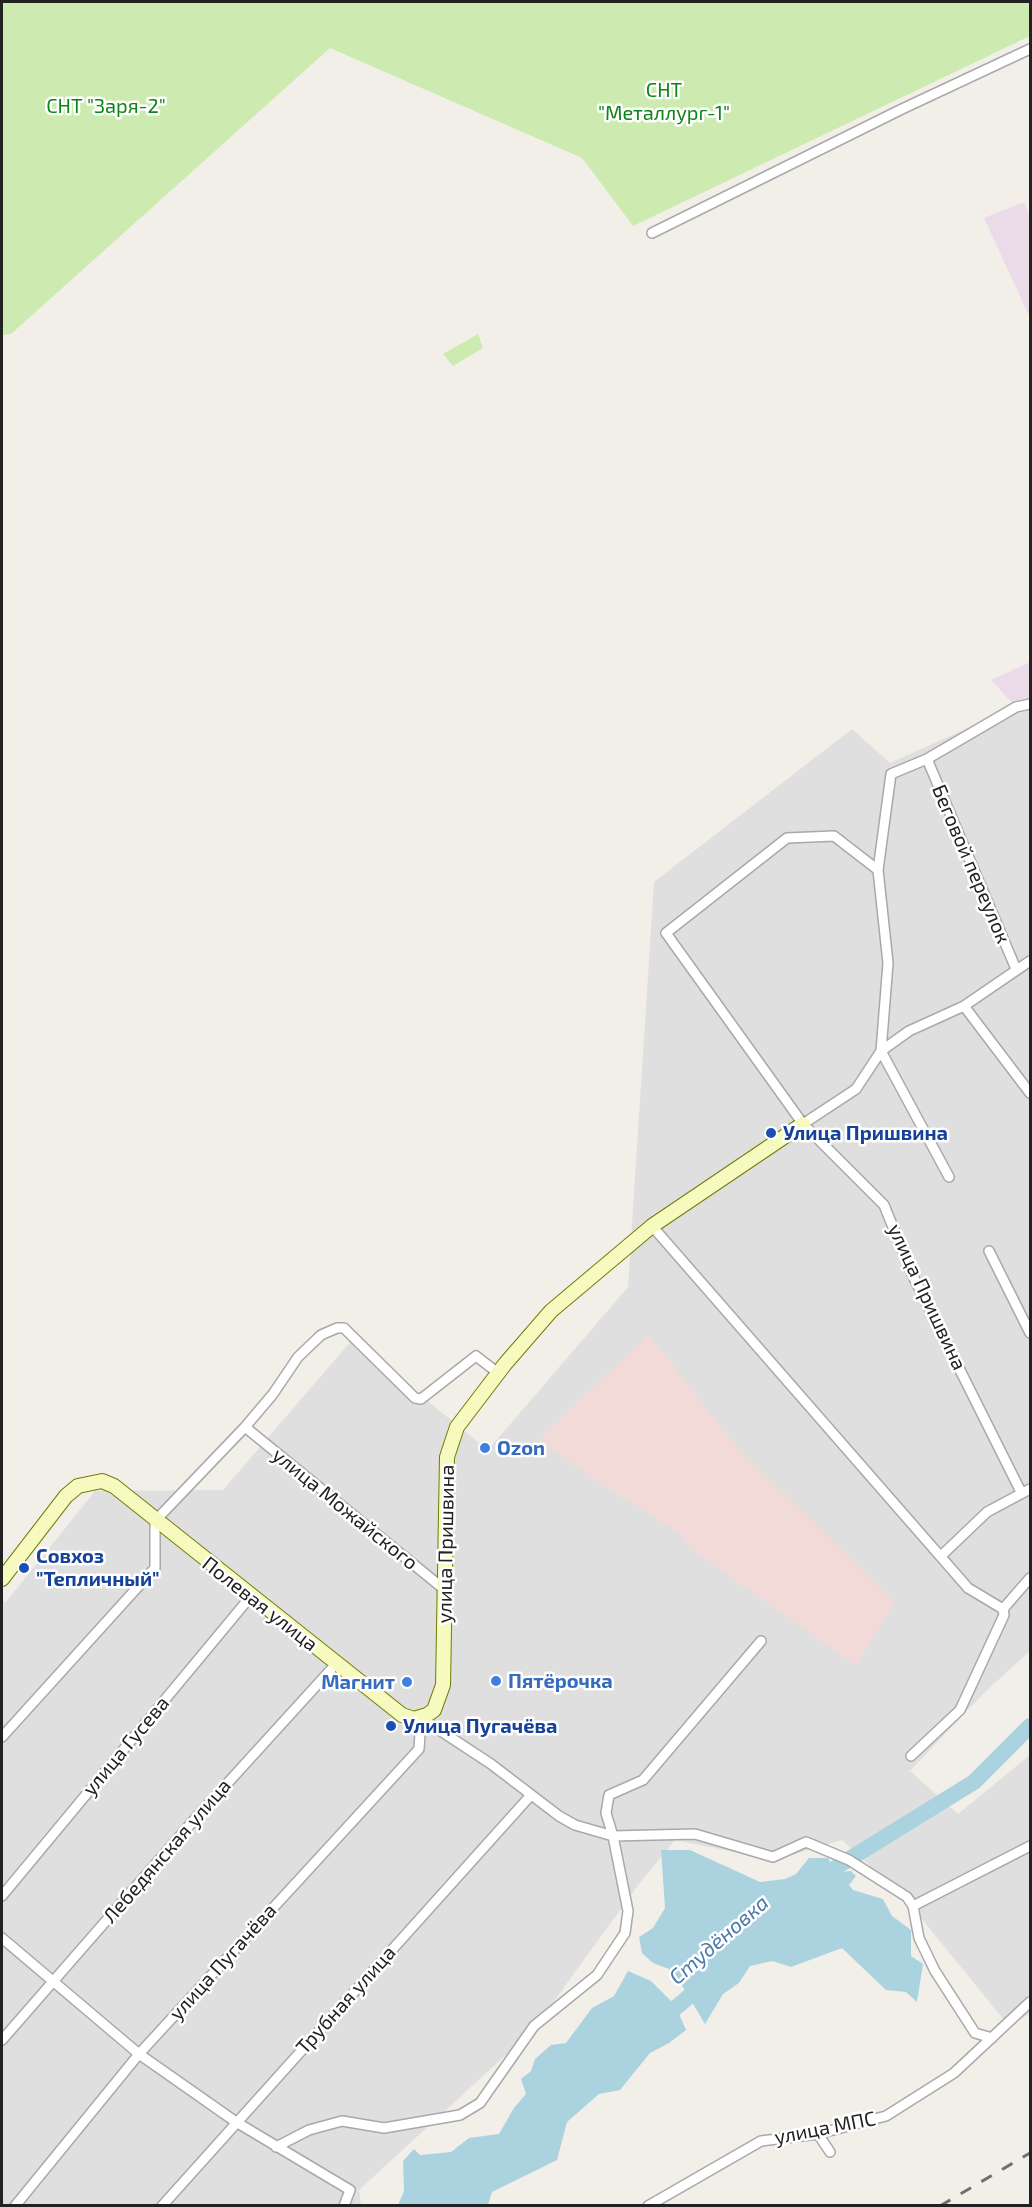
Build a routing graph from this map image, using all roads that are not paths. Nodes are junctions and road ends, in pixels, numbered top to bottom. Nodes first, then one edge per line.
1 (1030, 49) edge
2 (652, 233) dead end
3 (1030, 704) edge
4 (927, 759) junction
5 (878, 870) junction
6 (1030, 961) edge
7 (1016, 969) junction
8 (964, 1006) junction
9 (881, 1051) junction
10 (1030, 1093) edge
11 (803, 1124) junction
12 (949, 1177) dead end
13 (652, 1226) junction
14 (988, 1251) dead end
15 (1030, 1333) edge
16 (498, 1373) junction
17 (245, 1427) junction
18 (1026, 1490) edge
19 (155, 1521) junction
20 (940, 1556) junction
21 (1030, 1578) edge
22 (2, 1579) edge
23 (445, 1590) junction
24 (251, 1596) junction
25 (1003, 1609) junction
26 (761, 1641) dead end
27 (336, 1664) junction
28 (421, 1718) junction
29 (2, 1737) edge
30 (911, 1756) dead end
31 (531, 1795) junction
32 (613, 1836) junction
33 (1030, 1846) edge
34 (2, 1896) edge
35 (914, 1906) junction
36 (2, 1938) edge
37 (52, 1982) junction
38 (1030, 2002) edge
39 (992, 2038) junction
40 (2, 2040) edge
41 (139, 2054) junction
42 (236, 2122) junction
43 (818, 2134) junction
44 (276, 2147) junction
45 (830, 2152) dead end
46 (15, 2205) edge
47 (162, 2205) edge
48 (344, 2205) edge
49 (648, 2205) edge

1 - 2 street
3 - 4 street
4 - 5 street
4 - 7 street, Беговой переулок
5 - 9 street
5 - 11 street
6 - 7 street, улица Пришвина
7 - 8 street, улица Пришвина
8 - 9 street, улица Пришвина
8 - 10 street
9 - 11 street, улица Пришвина
9 - 12 street
11 - 13 street, улица Пришвина
11 - 18 street, улица Пришвина
13 - 16 street, улица Пришвина
13 - 20 street
14 - 15 street
16 - 17 street
16 - 23 street, улица Пришвина
17 - 19 street
17 - 23 street, улица Можайского
18 - 20 street
19 - 22 street, Полевая улица
19 - 24 street, Полевая улица
19 - 29 street
20 - 25 street
21 - 25 street
23 - 28 street, улица Пришвина
24 - 27 street, Полевая улица
24 - 34 street, улица Гусева
25 - 30 street
26 - 32 street
27 - 28 street, Полевая улица
27 - 37 street, Лебедянская улица
28 - 31 street, Полевая улица
28 - 41 street, улица Пугачёва
31 - 32 street, Полевая улица
31 - 42 street, Трубная улица
32 - 35 street, Полевая улица
32 - 44 street
33 - 35 street
35 - 39 street
36 - 37 street
37 - 40 street, Лебедянская улица
37 - 41 street
38 - 39 street, улица МПС
39 - 43 street, улица МПС
41 - 42 street
41 - 46 street, улица Пугачёва
42 - 44 street
42 - 47 street, Трубная улица
43 - 45 street
43 - 49 street, улица МПС
44 - 48 street

